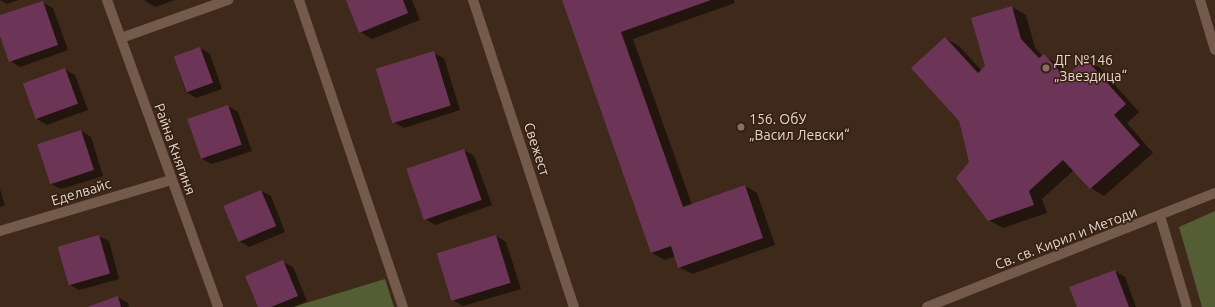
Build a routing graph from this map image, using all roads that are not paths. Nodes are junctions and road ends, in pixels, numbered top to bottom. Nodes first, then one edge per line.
1 (107, 0) edge
2 (228, 0) edge
3 (299, 0) edge
4 (474, 0) edge
5 (1200, 0) edge
6 (121, 38) junction
7 (1215, 50) edge
8 (171, 180) junction
9 (1215, 193) edge
10 (1160, 216) junction
11 (0, 231) edge
12 (218, 307) edge
13 (403, 307) edge
14 (574, 307) edge
15 (927, 307) edge
16 (1188, 307) edge

1 - 6 street, Райна Княгиня
2 - 6 street
3 - 13 street
4 - 14 street, Свежест
5 - 7 street
6 - 8 street, Райна Княгиня
8 - 11 street, Еделвайс
8 - 12 street, Райна Княгиня
9 - 10 street, Св. св. Кирил и Методи
10 - 15 street, Св. св. Кирил и Методи
10 - 16 street

